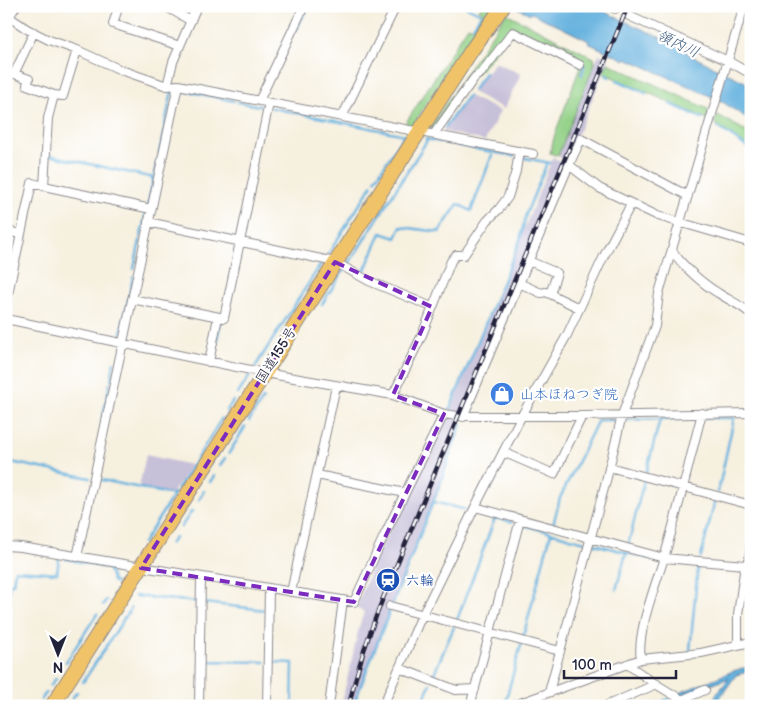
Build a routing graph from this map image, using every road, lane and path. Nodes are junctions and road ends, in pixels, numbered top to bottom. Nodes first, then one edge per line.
1 (16, 6) edge
2 (113, 6) edge
3 (165, 6) edge
4 (197, 6) edge
5 (304, 6) edge
6 (396, 6) edge
7 (502, 7) edge
8 (745, 7) edge
9 (8, 16) edge
10 (629, 16) dead end
11 (191, 21) junction
12 (34, 32) junction
13 (180, 46) junction
14 (77, 50) junction
15 (728, 61) junction
16 (580, 65) dead end
17 (10, 73) edge
18 (751, 74) edge
19 (178, 85) junction
20 (167, 86) junction
21 (54, 95) junction
22 (259, 101) junction
23 (269, 103) junction
24 (342, 117) junction
25 (419, 132) junction
26 (434, 134) junction
27 (519, 151) junction
28 (533, 154) dead end
29 (569, 164) junction
30 (44, 186) junction
31 (688, 196) junction
32 (631, 204) junction
33 (151, 209) junction
34 (148, 222) junction
35 (680, 223) junction
36 (6, 231) edge
37 (21, 234) junction
38 (239, 242) junction
39 (751, 243) edge
40 (672, 250) junction
41 (529, 261) junction
42 (335, 262) junction
43 (520, 283) junction
44 (550, 294) junction
45 (132, 299) junction
46 (6, 303) edge
47 (432, 307) junction
48 (579, 308) junction
49 (751, 314) edge
50 (218, 317) junction
51 (6, 319) edge
52 (122, 344) junction
53 (209, 362) junction
54 (265, 373) junction
55 (336, 386) junction
56 (393, 395) junction
57 (751, 412) edge
58 (444, 414) junction
59 (702, 414) junction
60 (622, 415) junction
61 (582, 416) junction
62 (464, 417) junction
63 (521, 417) junction
64 (503, 452) junction
65 (610, 467) junction
66 (317, 475) junction
67 (683, 486) junction
68 (405, 493) junction
69 (751, 505) edge
70 (474, 507) junction
71 (520, 520) junction
72 (590, 539) junction
73 (751, 541) edge
74 (6, 546) edge
75 (77, 557) junction
76 (664, 558) junction
77 (746, 565) junction
78 (141, 568) junction
79 (201, 578) junction
80 (747, 578) edge
81 (269, 589) junction
82 (291, 592) junction
83 (343, 600) junction
84 (390, 606) dead end
85 (423, 614) junction
86 (490, 632) junction
87 (751, 642) edge
88 (738, 645) junction
89 (560, 651) junction
90 (641, 659) junction
91 (627, 664) junction
92 (399, 668) junction
93 (657, 684) junction
94 (474, 688) junction
95 (705, 690) dead end
96 (549, 692) junction
97 (682, 700) junction
98 (52, 706) edge
99 (199, 706) edge
100 (267, 706) edge
101 (329, 706) edge
102 (383, 706) edge
103 (472, 706) edge
104 (512, 706) edge
105 (604, 706) edge
106 (692, 706) edge

1 - 9 street
2 - 13 street
3 - 11 street
4 - 11 street
5 - 22 street
6 - 24 street
7 - 25 highway, 国道155号
8 - 15 street
9 - 12 street
10 - 15 street
11 - 13 street
12 - 14 street
12 - 17 street
13 - 20 street
14 - 20 street
14 - 21 street
15 - 18 street
15 - 31 street
16 - 26 street
17 - 21 street
19 - 20 street
19 - 22 street
19 - 33 street
21 - 30 street
22 - 23 street
23 - 24 street
23 - 38 street
24 - 25 street
25 - 26 street
25 - 42 highway, 国道155号
26 - 27 street
27 - 28 street
27 - 47 street
29 - 31 street
29 - 32 street
29 - 41 street
30 - 33 street
30 - 37 street
31 - 35 street
32 - 35 street
32 - 48 street
33 - 34 street
34 - 38 street
34 - 45 street
35 - 39 street
35 - 40 street
36 - 37 street
37 - 46 street
38 - 42 street
38 - 50 street
40 - 49 street
40 - 60 street
41 - 43 street
41 - 44 street
42 - 47 street
42 - 54 highway, 国道155号
43 - 44 street
43 - 62 street
44 - 48 street
45 - 50 street
45 - 52 street
47 - 56 street
48 - 63 street
50 - 53 street
51 - 52 street
52 - 53 street
52 - 75 street
53 - 54 street
54 - 55 street
54 - 78 highway, 国道155号
55 - 56 street
55 - 66 street
56 - 58 street
57 - 59 street
58 - 62 street
58 - 68 street
59 - 60 street
59 - 67 street
60 - 61 street
60 - 65 street
61 - 63 street
61 - 64 street
62 - 63 street
63 - 64 street
64 - 70 street
65 - 67 street
65 - 72 street
66 - 68 street
66 - 82 street
67 - 69 street
67 - 76 street
68 - 83 street
70 - 71 street
70 - 85 street
71 - 72 street
71 - 86 street
72 - 76 street
72 - 89 street
73 - 77 street
74 - 75 street
75 - 78 street
76 - 77 street
76 - 90 street
77 - 80 street
78 - 79 street
78 - 98 highway, 国道155号
79 - 81 street
79 - 99 street
80 - 88 street
81 - 82 street
81 - 100 street
82 - 83 street
83 - 101 street
84 - 85 street
85 - 86 street
85 - 92 street
86 - 89 street
86 - 94 street
87 - 88 street
88 - 90 street
89 - 96 street
90 - 91 street
91 - 93 street
91 - 96 street
92 - 94 street
92 - 102 street
93 - 97 street
93 - 105 street
94 - 103 street
95 - 97 street
96 - 104 street
97 - 106 street

